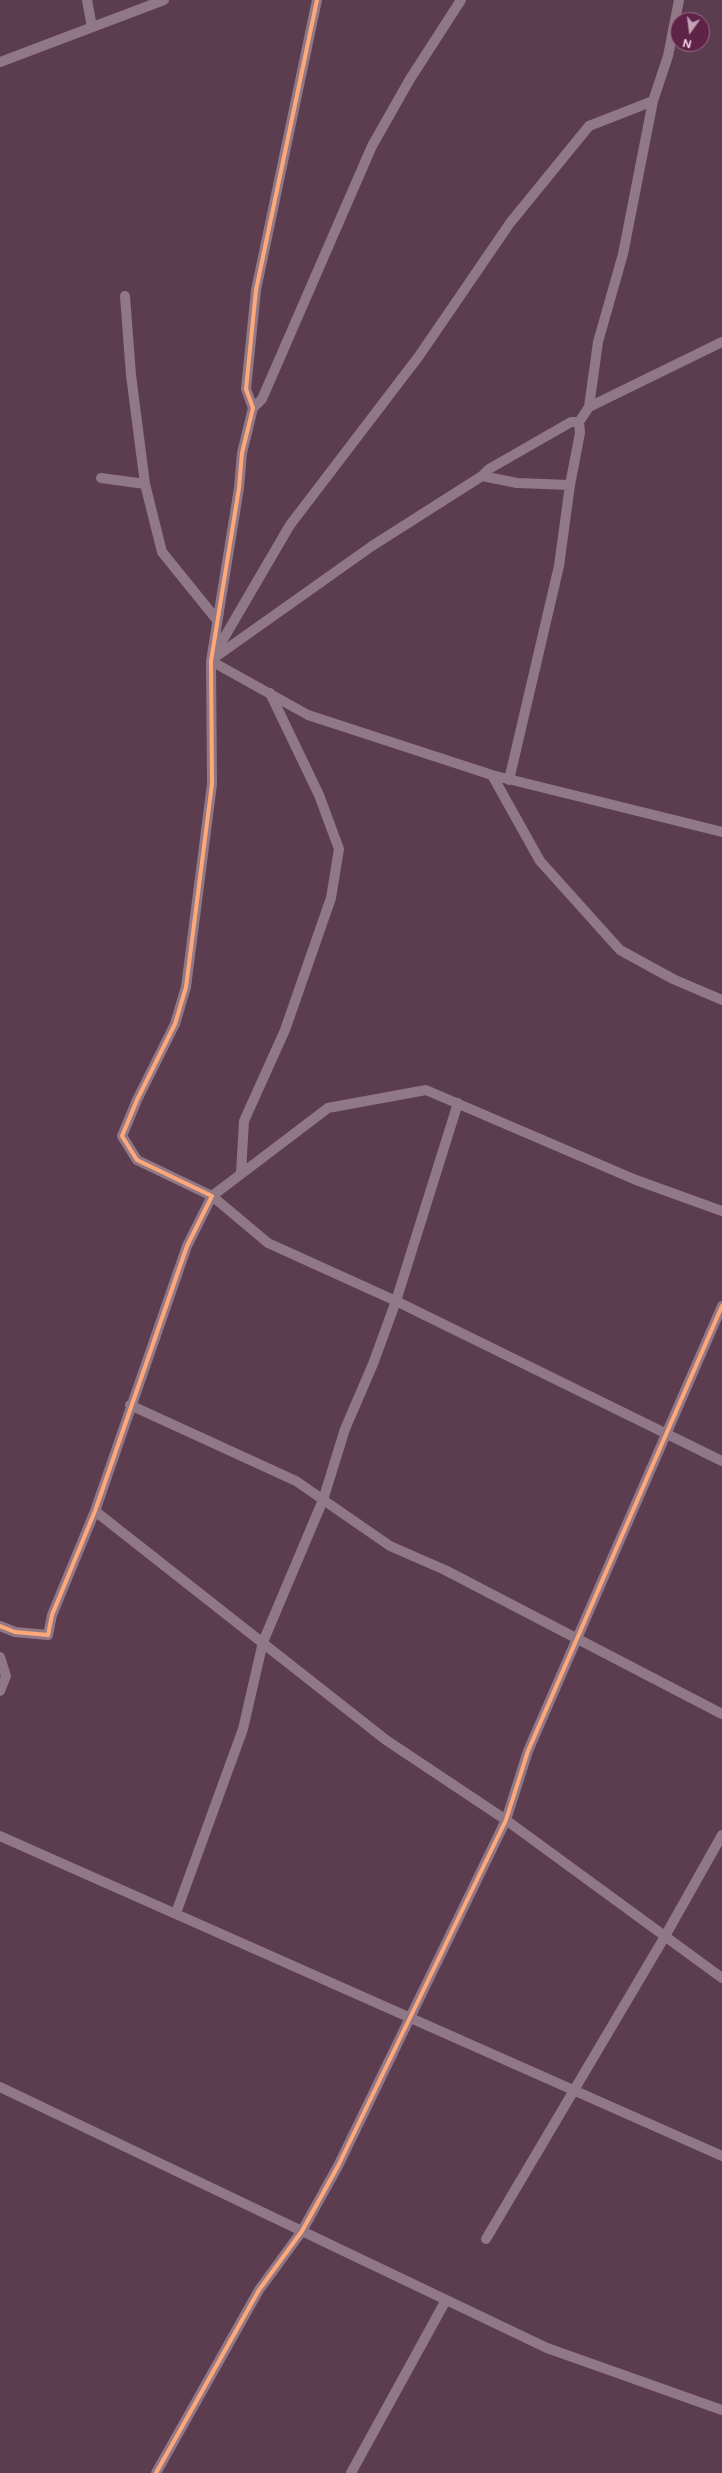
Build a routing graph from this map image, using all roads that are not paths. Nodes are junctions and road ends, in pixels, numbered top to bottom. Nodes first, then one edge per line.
1 (87, 0) edge
2 (164, 0) edge
3 (317, 0) edge
4 (461, 0) edge
5 (679, 0) edge
6 (92, 27) junction
7 (0, 62) edge
8 (653, 101) junction
9 (125, 296) dead end
10 (722, 342) edge
11 (590, 407) junction
12 (252, 408) junction
13 (579, 422) junction
14 (482, 476) junction
15 (101, 478) dead end
16 (145, 484) junction
17 (570, 485) junction
18 (217, 620) junction
19 (211, 661) junction
20 (270, 693) junction
21 (492, 775) junction
22 (509, 780) junction
23 (722, 832) edge
24 (722, 1000) edge
25 (458, 1103) junction
26 (241, 1173) junction
27 (212, 1196) junction
28 (722, 1211) edge
29 (396, 1301) junction
30 (722, 1306) edge
31 (130, 1405) junction
32 (666, 1433) junction
33 (722, 1461) edge
34 (324, 1500) junction
35 (96, 1510) junction
36 (0, 1626) edge
37 (576, 1639) junction
38 (263, 1642) junction
39 (0, 1656) edge
40 (0, 1691) edge
41 (722, 1714) edge
42 (506, 1820) junction
43 (722, 1835) edge
44 (0, 1836) edge
45 (176, 1913) junction
46 (664, 1938) junction
47 (722, 1978) edge
48 (410, 2017) junction
49 (0, 2087) edge
50 (573, 2091) junction
51 (722, 2156) edge
52 (302, 2231) junction
53 (486, 2239) dead end
54 (446, 2300) junction
55 (722, 2410) edge
56 (156, 2473) edge
57 (351, 2473) edge

1 - 6 street
2 - 6 street
3 - 12 street
4 - 12 street
5 - 8 street
6 - 7 street
8 - 11 street
8 - 19 street
9 - 16 street
10 - 11 street
11 - 13 street
12 - 18 street
13 - 14 street
13 - 17 street
14 - 17 street
14 - 19 street
15 - 16 street
16 - 18 street
17 - 22 street
18 - 19 street
19 - 20 street
19 - 27 street
20 - 21 street
20 - 26 street
21 - 22 street
21 - 24 street
22 - 23 street
25 - 26 street
25 - 28 street
25 - 29 street
26 - 27 street
27 - 29 street
27 - 31 street
29 - 32 street
29 - 34 street
30 - 32 street
31 - 34 street
31 - 35 street
32 - 33 street
32 - 37 street
34 - 37 street
34 - 38 street
35 - 36 street
35 - 38 street
37 - 41 street
37 - 42 street
38 - 42 street
38 - 45 street
39 - 40 street
42 - 46 street
42 - 48 street
43 - 46 street
44 - 45 street
45 - 48 street
46 - 47 street
46 - 50 street
48 - 50 street
48 - 52 street
49 - 52 street
50 - 51 street
50 - 53 street
52 - 54 street
52 - 56 street
54 - 55 street
54 - 57 street

